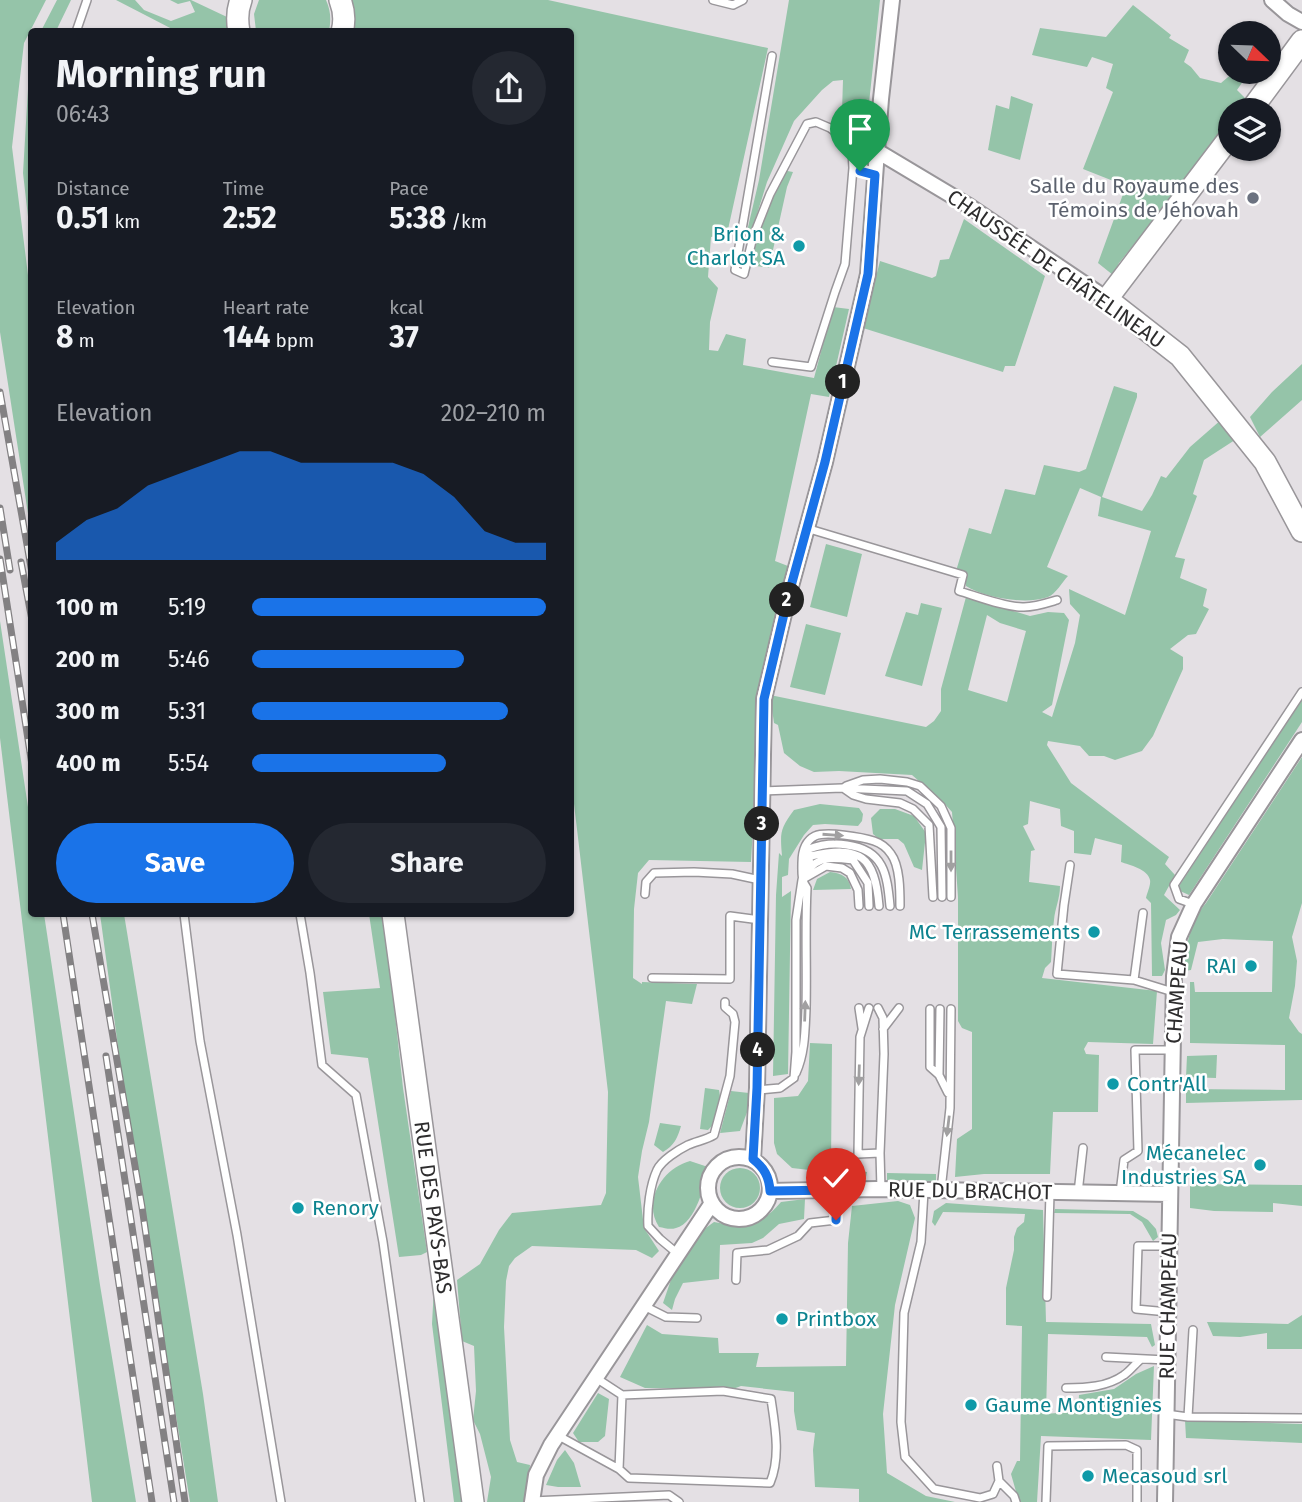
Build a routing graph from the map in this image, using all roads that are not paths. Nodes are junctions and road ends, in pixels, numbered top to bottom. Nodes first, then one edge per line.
1 (88, 0) edge
2 (340, 0) edge
3 (713, 0) edge
4 (743, 0) edge
5 (892, 0) edge
6 (1272, 0) edge
7 (237, 3) edge
8 (1302, 22) edge
9 (78, 28) edge
10 (238, 28) edge
11 (343, 28) edge
12 (1302, 41) edge
13 (772, 56) dead end
14 (1260, 98) edge
15 (877, 151) junction
16 (1218, 153) edge
17 (853, 168) junction
18 (875, 175) junction
19 (1107, 299) junction
20 (772, 362) dead end
21 (806, 528) junction
22 (1302, 531) edge
23 (1057, 600) dead end
24 (1302, 692) edge
25 (1302, 740) edge
26 (842, 788) junction
27 (762, 791) junction
28 (1070, 865) dead end
29 (760, 880) junction
30 (802, 880) junction
31 (645, 894) dead end
32 (933, 897) dead end
33 (942, 897) dead end
34 (951, 897) dead end
35 (1194, 904) junction
36 (859, 906) dead end
37 (869, 906) dead end
38 (879, 906) dead end
39 (890, 906) dead end
40 (900, 906) dead end
41 (1143, 913) dead end
42 (184, 917) edge
43 (301, 917) edge
44 (393, 917) edge
45 (760, 920) junction
46 (652, 978) dead end
47 (1134, 980) junction
48 (1174, 992) junction
49 (725, 1002) dead end
50 (859, 1008) dead end
51 (869, 1008) dead end
52 (878, 1008) dead end
53 (889, 1008) dead end
54 (899, 1009) dead end
55 (930, 1009) dead end
56 (940, 1009) dead end
57 (951, 1009) dead end
58 (883, 1018) junction
59 (883, 1029) junction
60 (862, 1030) junction
61 (1173, 1050) junction
62 (939, 1075) junction
63 (757, 1090) junction
64 (950, 1096) junction
65 (1083, 1148) dead end
66 (880, 1153) junction
67 (753, 1159) junction
68 (881, 1189) junction
69 (837, 1190) junction
70 (770, 1191) junction
71 (924, 1191) junction
72 (941, 1191) junction
73 (1049, 1193) junction
74 (1078, 1193) junction
75 (1120, 1194) junction
76 (1170, 1194) junction
77 (712, 1203) junction
78 (1169, 1245) junction
79 (678, 1254) junction
80 (736, 1279) dead end
81 (1047, 1297) dead end
82 (644, 1305) junction
83 (1168, 1312) junction
84 (697, 1318) dead end
85 (1193, 1330) dead end
86 (1106, 1357) dead end
87 (1141, 1359) junction
88 (1166, 1360) junction
89 (596, 1377) junction
90 (1066, 1388) dead end
91 (622, 1395) junction
92 (1166, 1414) junction
93 (1188, 1417) junction
94 (1302, 1418) edge
95 (558, 1435) junction
96 (996, 1466) dead end
97 (619, 1469) junction
98 (999, 1481) junction
99 (532, 1501) edge
100 (281, 1502) edge
101 (420, 1502) edge
102 (473, 1502) edge
103 (680, 1502) edge
104 (1016, 1502) edge
105 (1046, 1502) edge
106 (1137, 1502) edge
107 (1165, 1502) edge

1 - 9 lane
2 - 11 street
3 - 4 lane
5 - 15 street
6 - 8 street
7 - 10 street
12 - 14 street
13 - 17 lane
15 - 18 street
15 - 19 street, CHAUSSÉE DE CHÂTELINEAU
16 - 19 street
17 - 18 lane
17 - 20 lane
18 - 21 street
19 - 22 street, CHAUSSÉE DE CHÂTELINEAU
21 - 23 lane
21 - 27 street
24 - 35 lane
25 - 35 street, CHAMPEAU
26 - 27 lane
26 - 32 lane
26 - 33 lane
26 -> 34 lane
27 - 29 street
28 - 47 lane
29 - 31 lane
29 - 45 street
30 - 36 lane
30 - 37 lane
30 - 38 lane
30 - 39 lane
30 -> 40 lane
63 -> 30 lane
35 - 48 street, CHAMPEAU
41 - 47 lane
42 - 100 lane
43 - 101 lane
44 - 102 street, RUE DES PAYS-BAS
45 - 46 lane
45 - 63 street
47 - 48 lane
48 - 61 street, CHAMPEAU
49 - 79 lane
50 - 60 lane
51 - 60 lane
52 - 58 lane
53 - 58 lane
54 - 59 lane
55 - 62 lane
56 - 62 lane
57 - 64 lane
58 - 59 lane
59 - 66 lane
60 -> 66 lane
61 - 75 lane
61 - 76 street, CHAMPEAU
62 - 64 lane
63 - 67 street
64 -> 72 lane
65 - 74 lane
66 - 68 lane
67 - 70 street
67 - 77 street
68 - 69 street, RUE DU BRACHOT
68 - 71 street, RUE DU BRACHOT
69 - 70 street, RUE DU BRACHOT
69 - 80 lane
70 - 77 street
71 - 72 street, RUE DU BRACHOT
71 - 98 lane
72 - 73 street, RUE DU BRACHOT
73 - 74 street, RUE DU BRACHOT
73 - 81 lane
74 - 75 street, RUE DU BRACHOT
75 - 76 street, RUE DU BRACHOT
76 - 78 street, RUE CHAMPEAU
77 - 79 street
78 - 83 street, RUE CHAMPEAU
78 - 83 lane
79 - 82 street
82 - 84 lane
82 - 89 street
83 - 88 street, RUE CHAMPEAU
85 - 93 lane
86 - 87 lane
87 - 88 lane
87 - 90 lane
88 - 92 street, RUE CHAMPEAU
89 - 91 lane
89 - 95 street
91 - 97 lane
91 - 97 lane
92 - 93 lane
92 - 107 street, RUE CHAMPEAU
93 - 94 lane
95 - 97 lane
95 - 99 street
96 - 98 lane
98 - 104 lane
99 - 103 lane
105 - 106 lane

